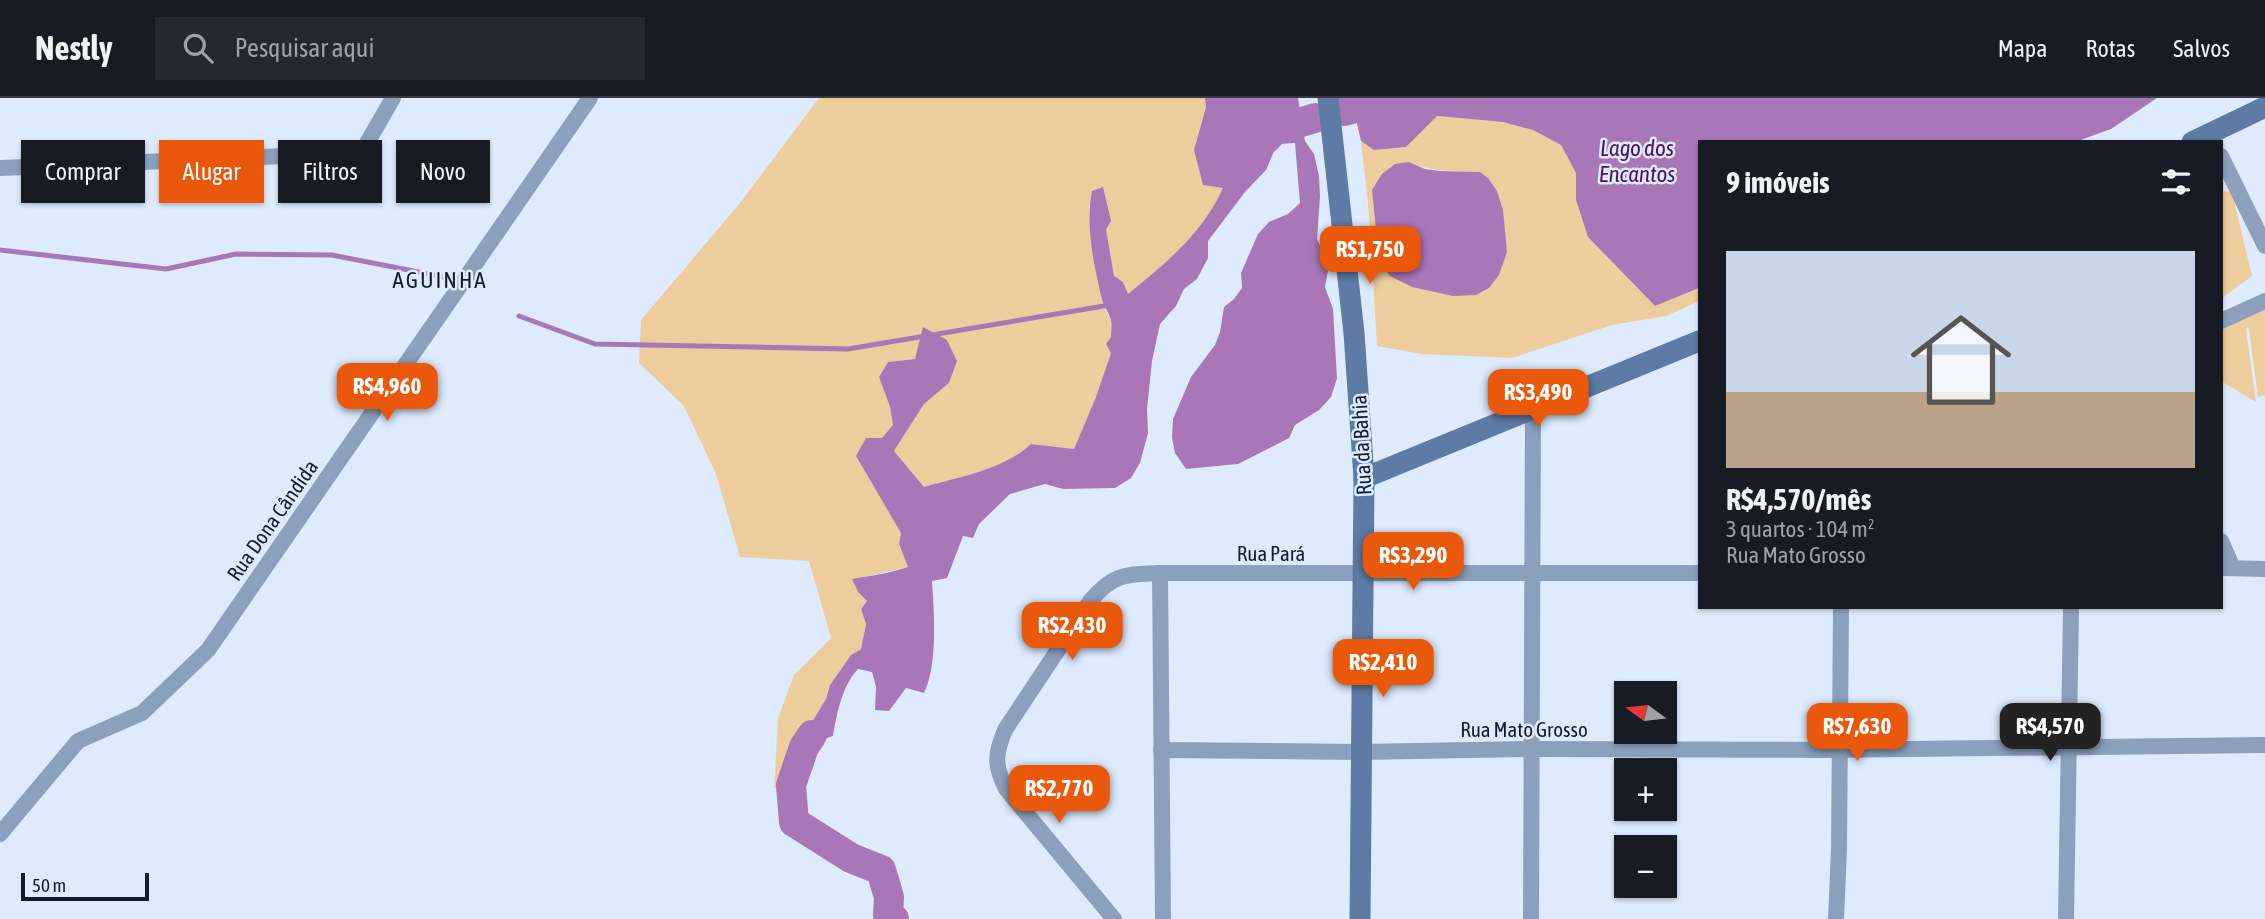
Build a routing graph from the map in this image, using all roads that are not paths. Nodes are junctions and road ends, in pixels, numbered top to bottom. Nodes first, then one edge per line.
1 (393, 98) edge
2 (590, 98) edge
3 (1328, 98) edge
4 (2265, 107) edge
5 (2206, 139) edge
6 (2223, 160) edge
7 (0, 168) edge
8 (2265, 246) edge
9 (2265, 301) edge
10 (2223, 320) edge
11 (1698, 341) edge
12 (1533, 408) junction
13 (1364, 478) junction
14 (2223, 550) edge
15 (2227, 568) edge
16 (2265, 569) edge
17 (1160, 573) junction
18 (1532, 573) junction
19 (1698, 573) edge
20 (1363, 575) junction
21 (1841, 609) edge
22 (2071, 609) edge
23 (2265, 745) edge
24 (2069, 747) junction
25 (1533, 749) junction
26 (1161, 750) junction
27 (1838, 750) junction
28 (1361, 752) junction
29 (0, 834) edge
30 (1114, 919) edge
31 (1163, 919) edge
32 (1360, 919) edge
33 (1531, 919) edge
34 (1836, 919) edge
35 (2066, 919) edge

1 - 7 street
2 - 29 street, Rua Dona Cândida
3 - 13 street, Rua da Bahia
4 - 5 street
6 - 8 street
9 - 10 street
11 - 12 street
12 - 13 street
12 - 18 street
13 - 20 street, Rua da Bahia
14 - 15 street
15 - 16 street
17 - 20 street, Rua Pará
17 - 26 street
17 - 30 street, Rua Pará
18 - 19 street, Rua Pará
18 - 20 street, Rua Pará
18 - 25 street
20 - 28 street, Rua da Bahia
21 - 27 street
22 - 24 street
23 - 24 street, Rua Mato Grosso
24 - 27 street, Rua Mato Grosso
24 - 35 street
25 - 27 street, Rua Mato Grosso
25 - 28 street, Rua Mato Grosso
25 - 33 street
26 - 28 street, Rua Mato Grosso
26 - 31 street
27 - 34 street
28 - 32 street, Rua da Bahia

